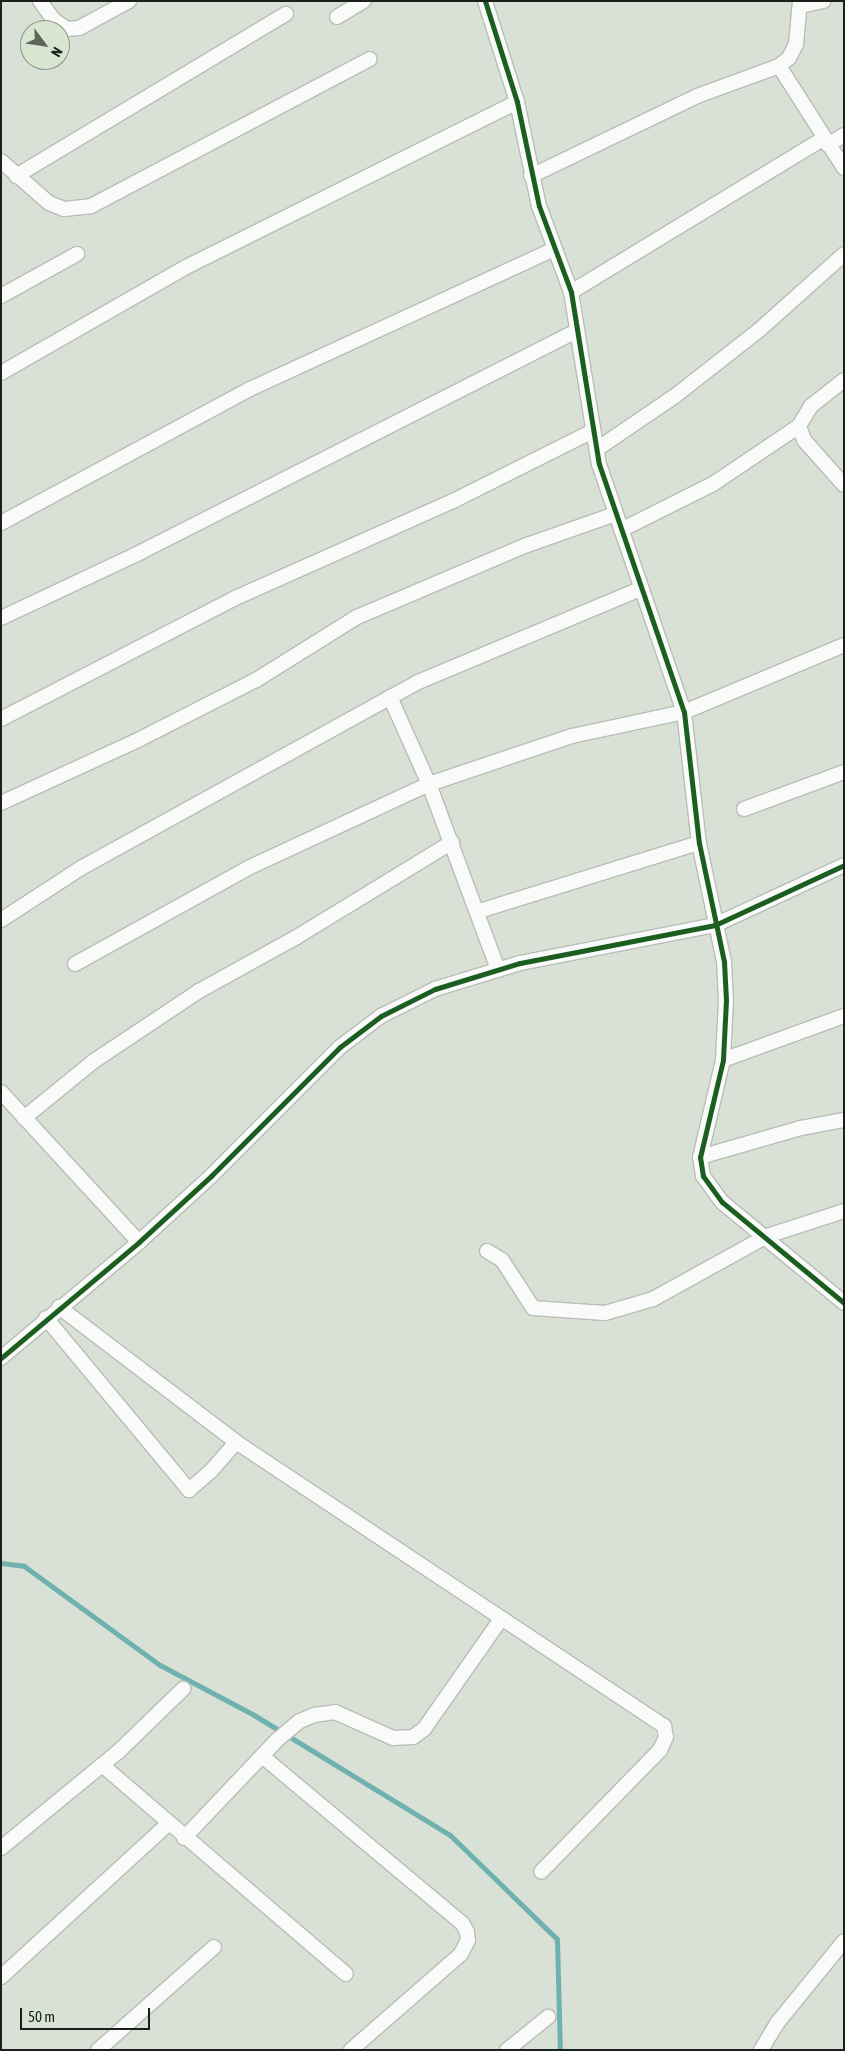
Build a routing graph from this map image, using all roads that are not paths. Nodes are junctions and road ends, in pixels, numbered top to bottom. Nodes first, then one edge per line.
1 (40, 1) edge
2 (129, 1) edge
3 (364, 1) edge
4 (485, 1) edge
5 (823, 1) edge
6 (800, 4) edge
7 (286, 14) dead end
8 (337, 17) dead end
9 (370, 59) dead end
10 (779, 66) junction
11 (517, 102) junction
12 (844, 135) edge
13 (826, 142) junction
14 (1, 161) edge
15 (844, 168) edge
16 (16, 176) junction
17 (531, 176) junction
18 (554, 249) junction
19 (77, 254) dead end
20 (844, 254) edge
21 (571, 292) junction
22 (1, 296) edge
23 (577, 331) junction
24 (1, 373) edge
25 (844, 380) edge
26 (799, 426) junction
27 (593, 431) junction
28 (597, 449) junction
29 (844, 486) edge
30 (615, 514) junction
31 (1, 523) edge
32 (621, 530) junction
33 (640, 589) junction
34 (1, 618) edge
35 (844, 645) edge
36 (390, 698) junction
37 (684, 712) junction
38 (1, 719) edge
39 (844, 772) edge
40 (429, 784) junction
41 (1, 804) edge
42 (744, 809) dead end
43 (452, 842) junction
44 (699, 843) junction
45 (844, 865) edge
46 (479, 910) junction
47 (1, 920) edge
48 (716, 925) junction
49 (75, 964) dead end
50 (498, 970) junction
51 (844, 1016) edge
52 (723, 1060) junction
53 (1, 1092) edge
54 (24, 1118) junction
55 (844, 1120) edge
56 (700, 1157) junction
57 (844, 1211) edge
58 (767, 1236) junction
59 (139, 1242) junction
60 (487, 1251) dead end
61 (844, 1302) edge
62 (59, 1307) junction
63 (46, 1318) junction
64 (1, 1358) edge
65 (236, 1442) junction
66 (501, 1619) junction
67 (183, 1689) dead end
68 (262, 1756) junction
69 (102, 1765) junction
70 (168, 1824) junction
71 (184, 1838) junction
72 (1, 1848) edge
73 (542, 1872) dead end
74 (844, 1941) edge
75 (214, 1947) dead end
76 (346, 1974) dead end
77 (1, 1977) edge
78 (548, 2016) dead end
79 (98, 2050) edge
80 (351, 2050) edge
81 (507, 2050) edge
82 (761, 2050) edge

1 - 2 street
3 - 8 street
4 - 11 street
5 - 6 street
6 - 10 street
7 - 16 street
9 - 16 street
10 - 13 street
10 - 17 street
11 - 17 street
11 - 24 street
12 - 13 street
13 - 15 street
13 - 21 street
14 - 16 street
17 - 18 street
18 - 21 street
18 - 31 street
19 - 22 street
20 - 28 street
21 - 23 street
23 - 27 street
23 - 34 street
25 - 26 street
26 - 29 street
26 - 32 street
27 - 28 street
27 - 38 street
28 - 30 street
30 - 32 street
30 - 41 street
32 - 33 street
33 - 36 street
33 - 37 street
35 - 37 street
36 - 40 street
36 - 47 street
37 - 40 street
37 - 44 street
39 - 42 street
40 - 43 street
40 - 49 street
43 - 46 street
43 - 54 street
44 - 46 street
44 - 48 street
45 - 48 street
46 - 50 street
48 - 50 street
48 - 52 street
50 - 59 street
51 - 52 street
52 - 56 street
53 - 54 street
54 - 59 street
55 - 56 street
56 - 58 street
57 - 58 street
58 - 60 street
58 - 61 street
59 - 62 street
62 - 63 street
62 - 65 street
63 - 64 street
63 - 65 street
65 - 66 street
66 - 68 street
66 - 73 street
67 - 69 street
68 - 71 street
68 - 80 street
69 - 70 street
69 - 72 street
70 - 71 street
70 - 77 street
71 - 76 street
74 - 82 street
75 - 79 street
78 - 81 street

